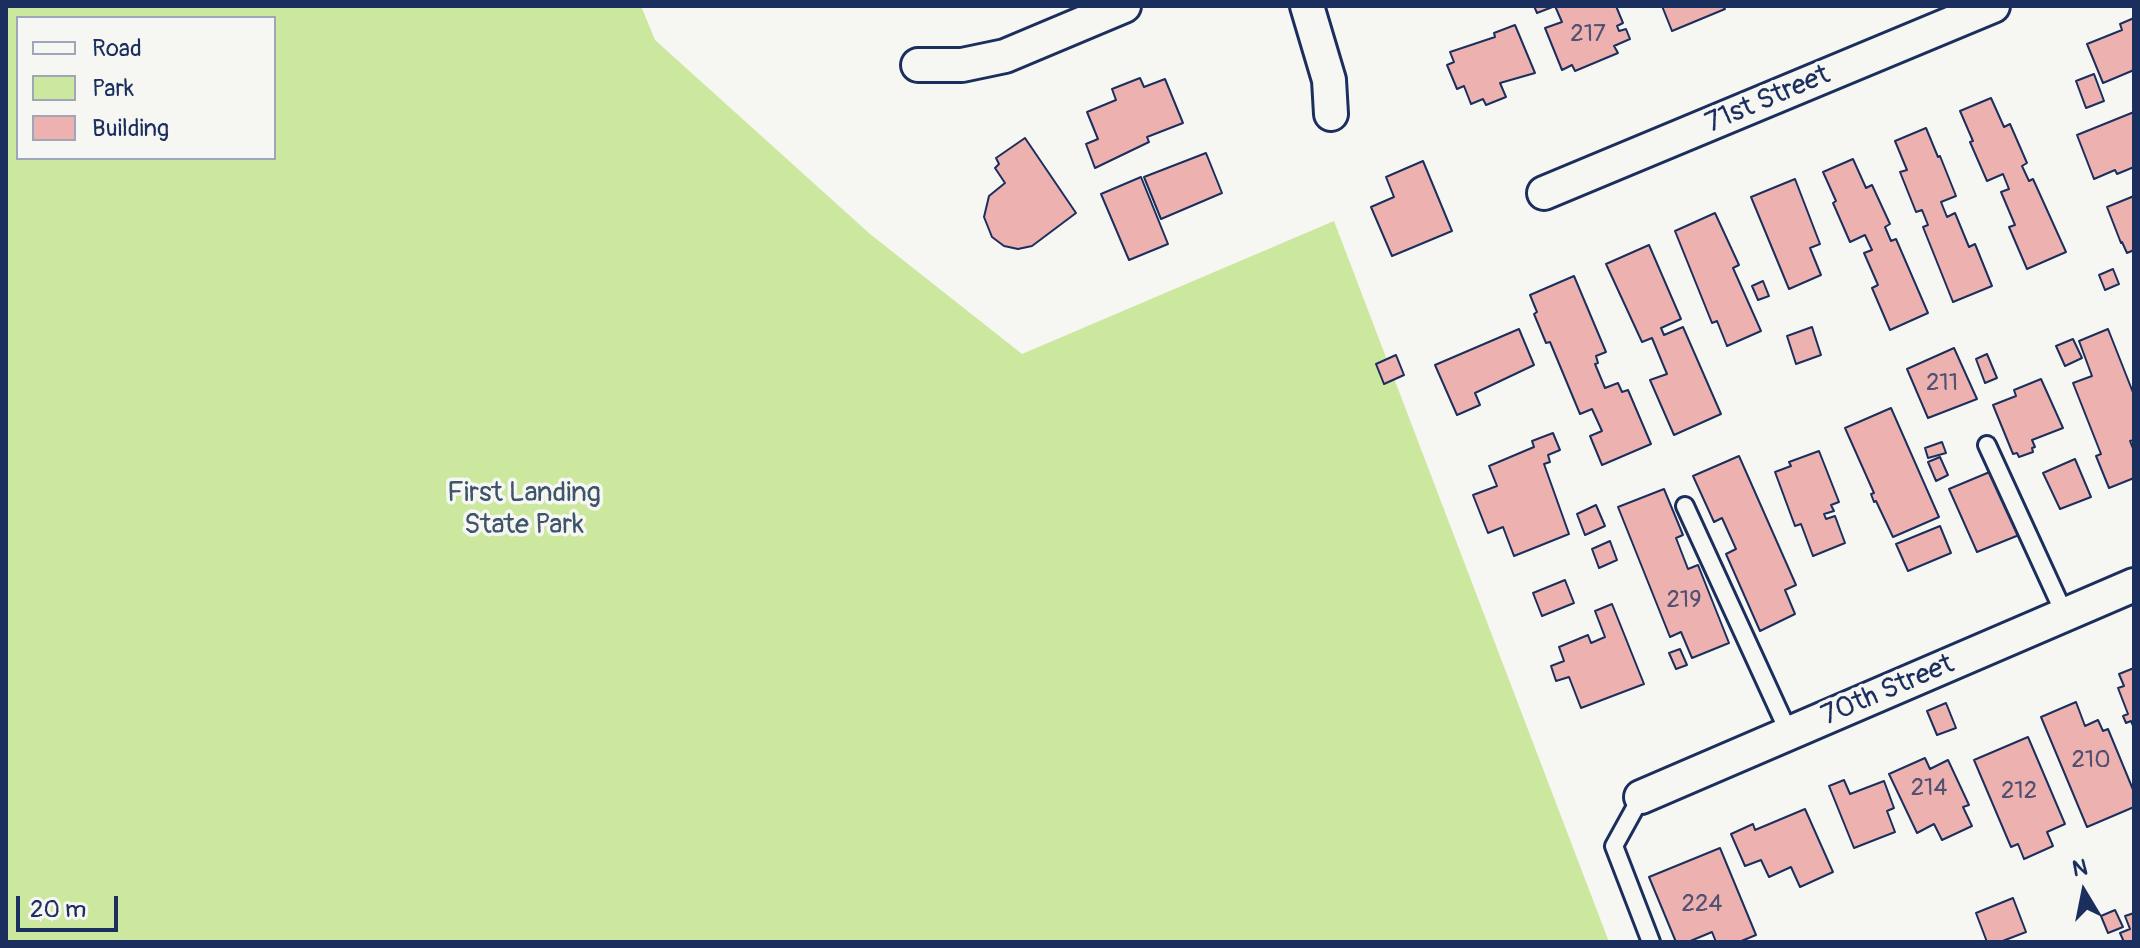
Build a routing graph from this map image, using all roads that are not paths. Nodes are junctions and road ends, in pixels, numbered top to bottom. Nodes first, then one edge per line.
1 (1124, 6) edge
2 (1307, 6) edge
3 (1993, 6) edge
4 (918, 65) dead end
5 (1331, 114) dead end
6 (1544, 193) dead end
7 (1987, 445) dead end
8 (1685, 506) dead end
9 (2134, 585) edge
10 (2065, 615) junction
11 (1789, 733) junction
12 (1641, 797) joint
13 (1651, 942) edge

1 - 4 street
2 - 5 street
3 - 6 street, 71st Street
7 - 10 lane
8 - 11 lane
9 - 10 street, 70th Street
10 - 11 street, 70th Street
11 - 12 street, 70th Street
12 - 13 lane

